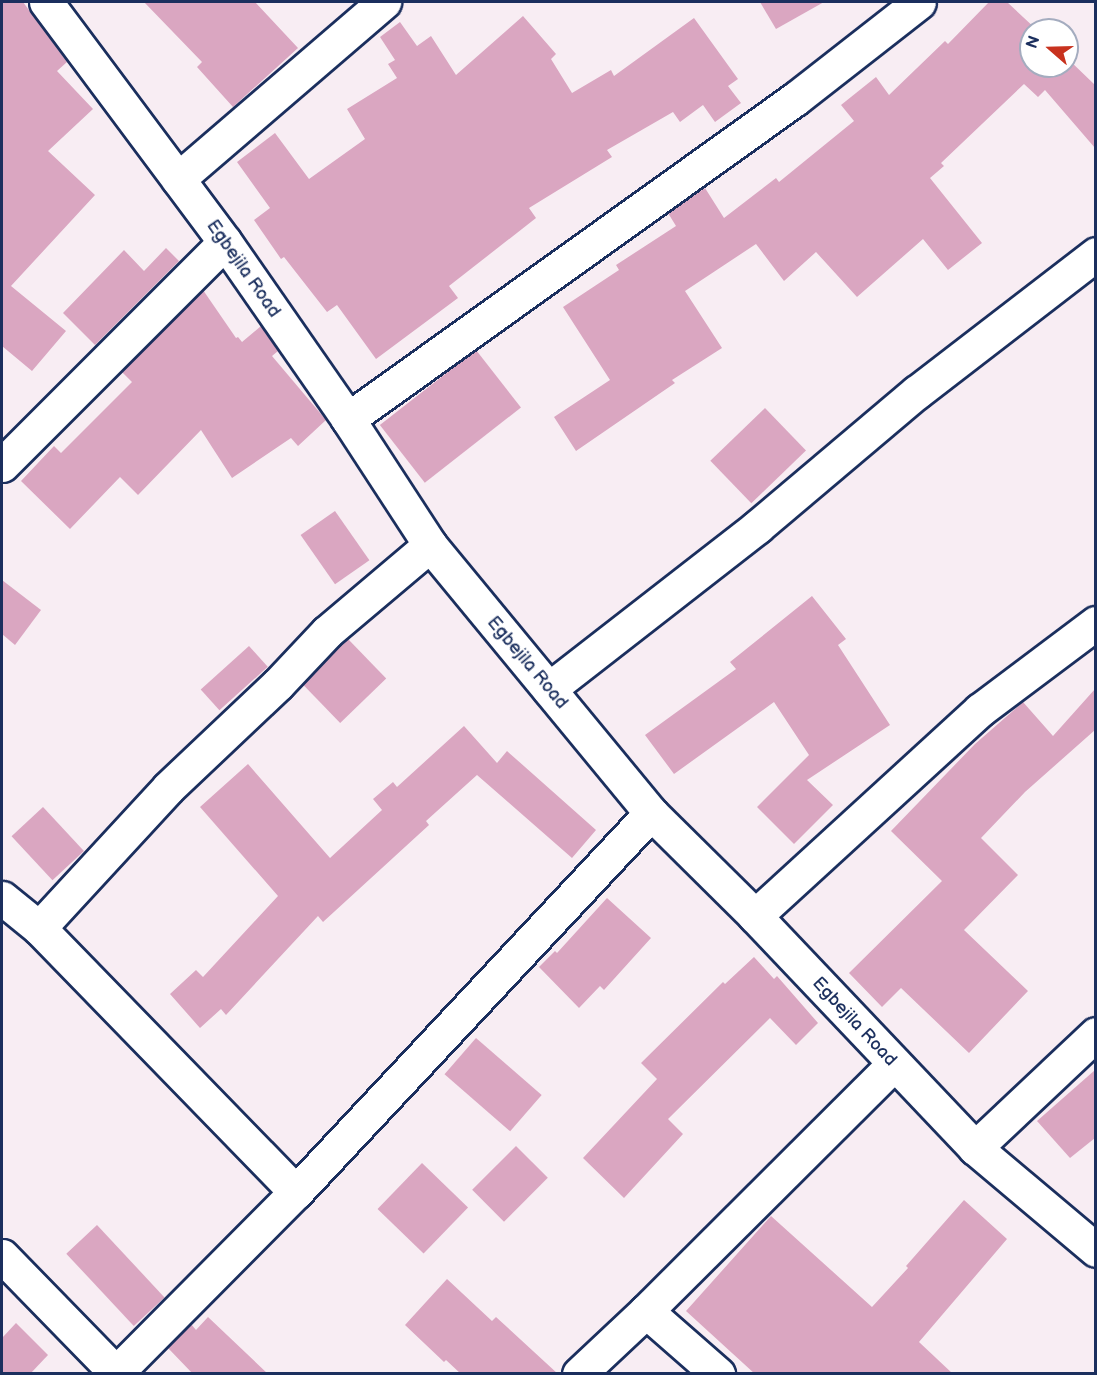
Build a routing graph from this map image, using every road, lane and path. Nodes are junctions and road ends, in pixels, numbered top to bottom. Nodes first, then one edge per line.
1 (46, 2) edge
2 (384, 2) edge
3 (919, 2) edge
4 (178, 179) junction
5 (225, 242) junction
6 (1095, 254) edge
7 (348, 418) junction
8 (2, 465) edge
9 (430, 545) junction
10 (1095, 623) edge
11 (549, 689) junction
12 (651, 813) junction
13 (2, 898) edge
14 (755, 916) junction
15 (39, 928) junction
16 (1095, 1034) edge
17 (894, 1064) junction
18 (975, 1148) junction
19 (296, 1192) junction
20 (1095, 1250) edge
21 (2, 1256) edge
22 (645, 1311) junction
23 (116, 1373) edge
24 (579, 1374) edge
25 (718, 1374) edge

1 - 4 street, Egbejila Road
2 - 4 street
3 - 7 street
4 - 5 street, Egbejila Road
5 - 7 street, Egbejila Road
5 - 8 street
6 - 11 street
7 - 9 street, Egbejila Road
9 - 11 street, Egbejila Road
9 - 15 street
10 - 14 street
11 - 12 street, Egbejila Road
12 - 14 street, Egbejila Road
12 - 19 street
13 - 15 street
14 - 17 street, Egbejila Road
15 - 19 street
16 - 18 street
17 - 18 street, Egbejila Road
17 - 22 street
18 - 20 street, Egbejila Road
19 - 23 street
21 - 23 street
22 - 24 street
22 - 25 street

